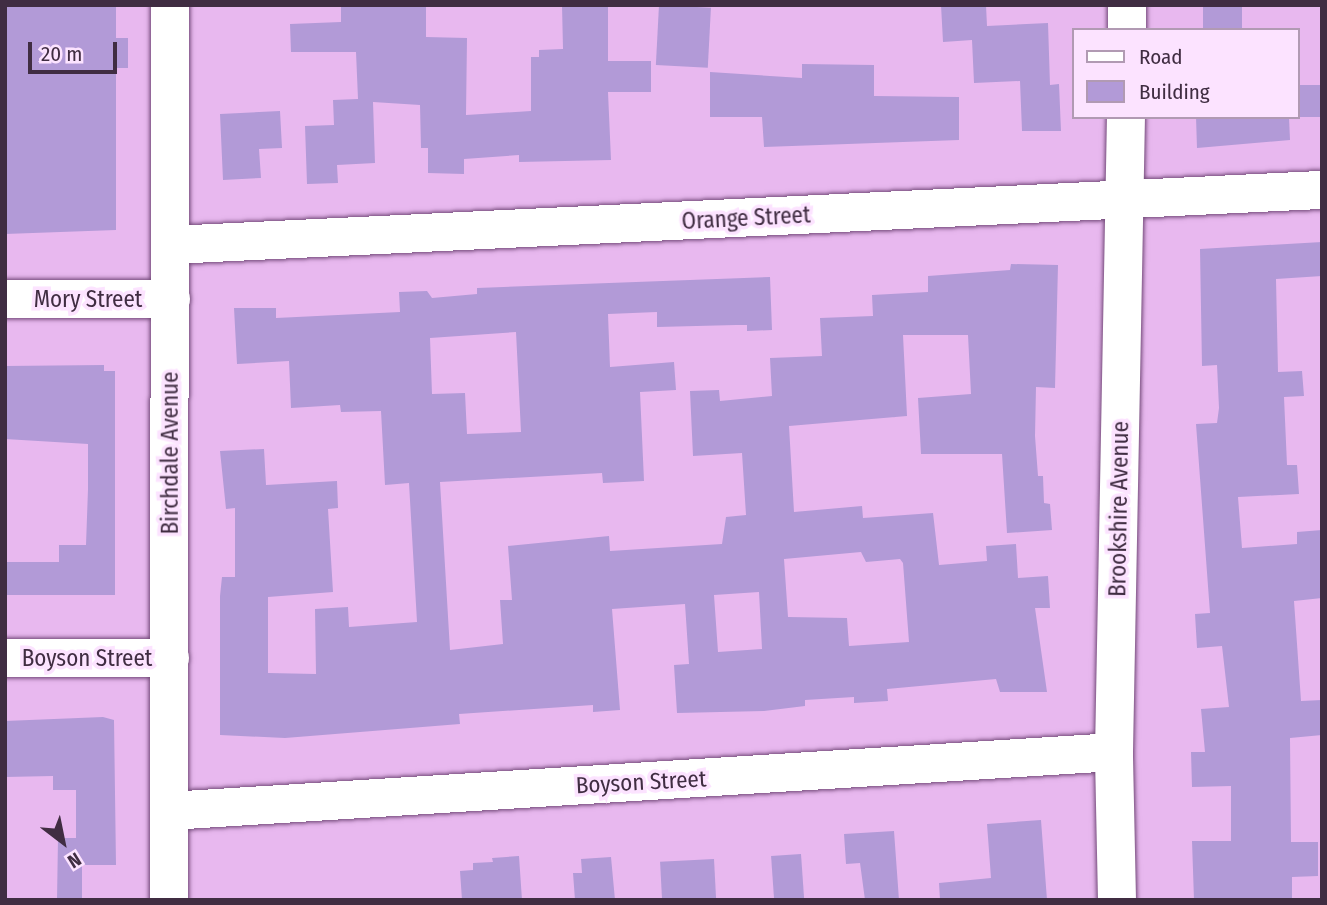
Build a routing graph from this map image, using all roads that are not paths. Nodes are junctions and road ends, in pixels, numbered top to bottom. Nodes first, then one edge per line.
1 (170, 5) edge
2 (1127, 5) edge
3 (1127, 28) edge
4 (1126, 119) edge
5 (1322, 190) edge
6 (1125, 200) junction
7 (171, 245) junction
8 (5, 299) edge
9 (171, 299) junction
10 (5, 658) edge
11 (170, 658) junction
12 (1114, 752) junction
13 (169, 811) junction
14 (169, 900) edge
15 (1117, 900) edge

1 - 7 street, Birchdale Avenue
2 - 3 street
4 - 6 street, Brookshire Avenue
5 - 6 street, Orange Street
6 - 7 street, Orange Street
6 - 12 street, Brookshire Avenue
7 - 9 street, Birchdale Avenue
8 - 9 street, Mory Street
9 - 11 street, Birchdale Avenue
10 - 11 street, Boyson Street
11 - 13 street, Birchdale Avenue
12 - 13 street, Boyson Street
12 - 15 street, Brookshire Avenue
13 - 14 street, Birchdale Avenue

